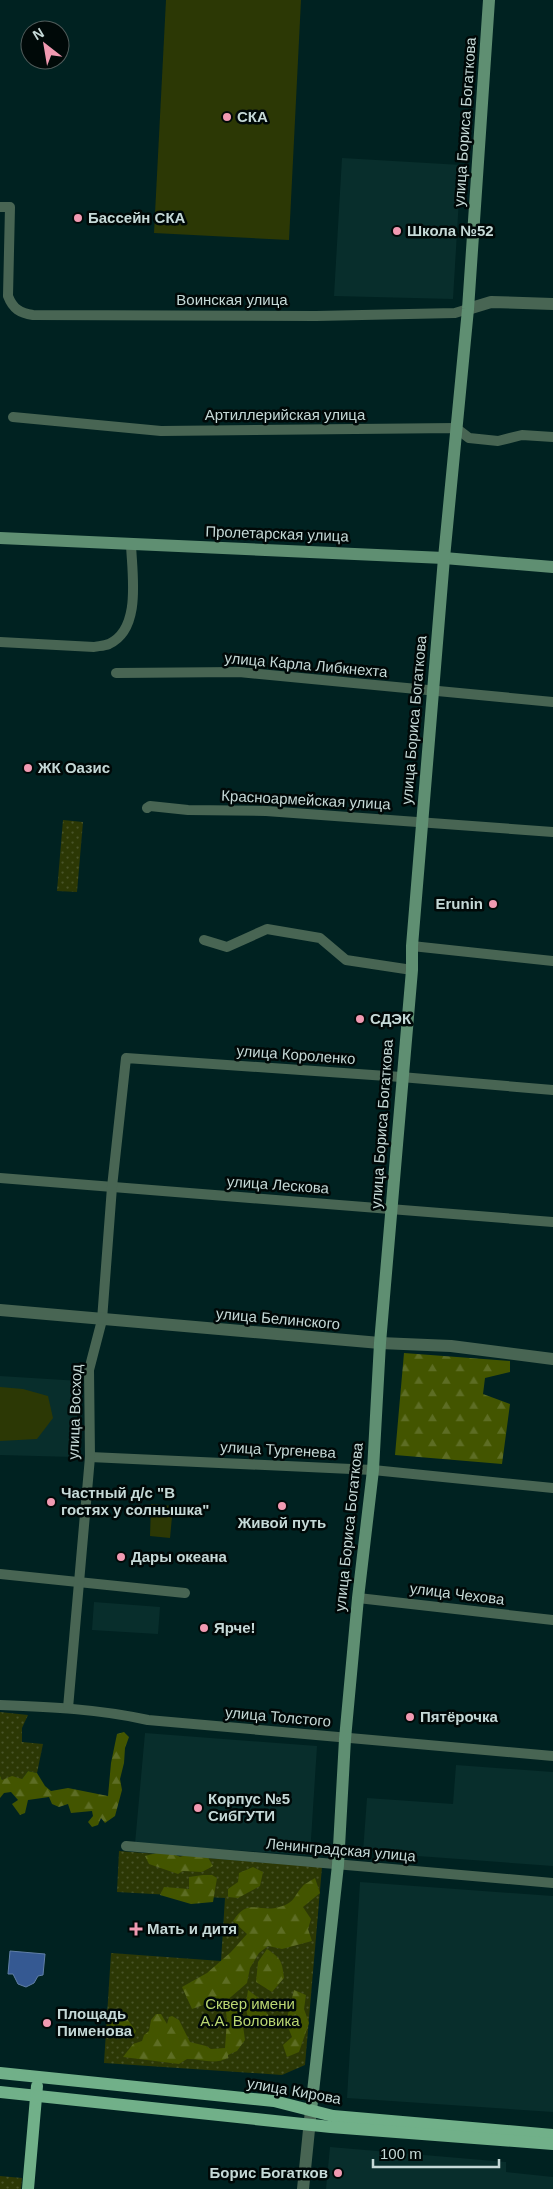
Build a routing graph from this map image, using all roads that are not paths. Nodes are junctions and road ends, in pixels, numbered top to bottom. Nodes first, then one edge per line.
1 (489, 0) edge
2 (5, 207) edge
3 (553, 304) edge
4 (468, 309) junction
5 (13, 417) dead end
6 (456, 428) junction
7 (553, 437) edge
8 (0, 538) edge
9 (131, 544) junction
10 (444, 558) junction
11 (553, 567) edge
12 (0, 642) edge
13 (116, 673) dead end
14 (434, 692) junction
15 (553, 702) edge
16 (147, 808) dead end
17 (422, 822) junction
18 (553, 832) edge
19 (204, 940) dead end
20 (412, 946) junction
21 (553, 961) edge
22 (412, 970) junction
23 (126, 1058) joint
24 (401, 1078) junction
25 (553, 1090) edge
26 (0, 1178) edge
27 (112, 1187) junction
28 (392, 1209) junction
29 (553, 1222) edge
30 (0, 1310) edge
31 (102, 1320) junction
32 (380, 1344) junction
33 (553, 1359) edge
34 (90, 1457) junction
35 (373, 1470) junction
36 (553, 1488) edge
37 (0, 1574) edge
38 (80, 1581) junction
39 (184, 1593) dead end
40 (358, 1598) junction
41 (553, 1620) edge
42 (0, 1705) edge
43 (68, 1708) junction
44 (345, 1739) junction
45 (553, 1756) edge
46 (126, 1846) dead end
47 (338, 1865) junction
48 (553, 1883) edge
49 (0, 2073) edge
50 (38, 2076) junction
51 (0, 2092) edge
52 (36, 2094) junction
53 (311, 2110) junction
54 (310, 2124) junction
55 (553, 2136) edge
56 (553, 2144) edge
57 (28, 2189) edge
58 (304, 2189) edge

1 - 4 main road, улица Бориса Богаткова
2 - 4 street, Воинская улица
3 - 4 street, Воинская улица
4 - 6 main road, улица Бориса Богаткова
5 - 6 street, Артиллерийская улица
6 - 7 street, Артиллерийская улица
6 - 10 main road, улица Бориса Богаткова
8 - 9 main road, Пролетарская улица
9 - 10 main road, Пролетарская улица
9 - 12 street
10 - 11 main road, Пролетарская улица
10 - 14 main road, улица Бориса Богаткова
13 - 14 street, улица Карла Либкнехта
14 - 15 street, улица Карла Либкнехта
14 - 17 main road, улица Бориса Богаткова
16 - 17 street, Красноармейская улица
17 - 18 street, Красноармейская улица
17 - 20 main road, улица Бориса Богаткова
19 - 22 street
20 - 21 street
20 - 22 main road, улица Бориса Богаткова
22 - 24 main road, улица Бориса Богаткова
23 - 24 street, улица Короленко
23 - 27 street, улица Восход
24 - 25 street, улица Короленко
24 - 28 main road, улица Бориса Богаткова
26 - 27 street, улица Лескова
27 - 28 street, улица Лескова
27 - 31 street, улица Восход
28 - 29 street, улица Лескова
28 - 32 main road, улица Бориса Богаткова
30 - 31 street, улица Белинского
31 - 32 street, улица Белинского
31 - 34 street, улица Восход
32 - 33 street, улица Белинского
32 - 35 main road, улица Бориса Богаткова
34 - 35 street, улица Тургенева
34 - 38 street, улица Восход
35 - 36 street, улица Тургенева
35 - 40 main road, улица Бориса Богаткова
37 - 38 street
38 - 39 street
38 - 43 street, улица Восход
40 - 41 street, улица Чехова
40 - 44 main road, улица Бориса Богаткова
42 - 43 street, улица Толстого
43 - 44 street, улица Толстого
44 - 45 street, улица Толстого
44 - 47 main road, улица Бориса Богаткова
46 - 47 street, Ленинградская улица
47 - 48 street, Ленинградская улица
47 - 53 main road, улица Бориса Богаткова
49 - 50 main road, улица Кирова
50 - 52 main road
50 - 53 main road, улица Кирова
51 - 52 main road, улица Кирова
52 - 54 main road, улица Кирова
52 - 57 main road
53 - 54 street, улица Бориса Богаткова
53 - 55 main road, улица Кирова
54 - 56 main road, улица Кирова
54 - 58 street, улица Бориса Богаткова

